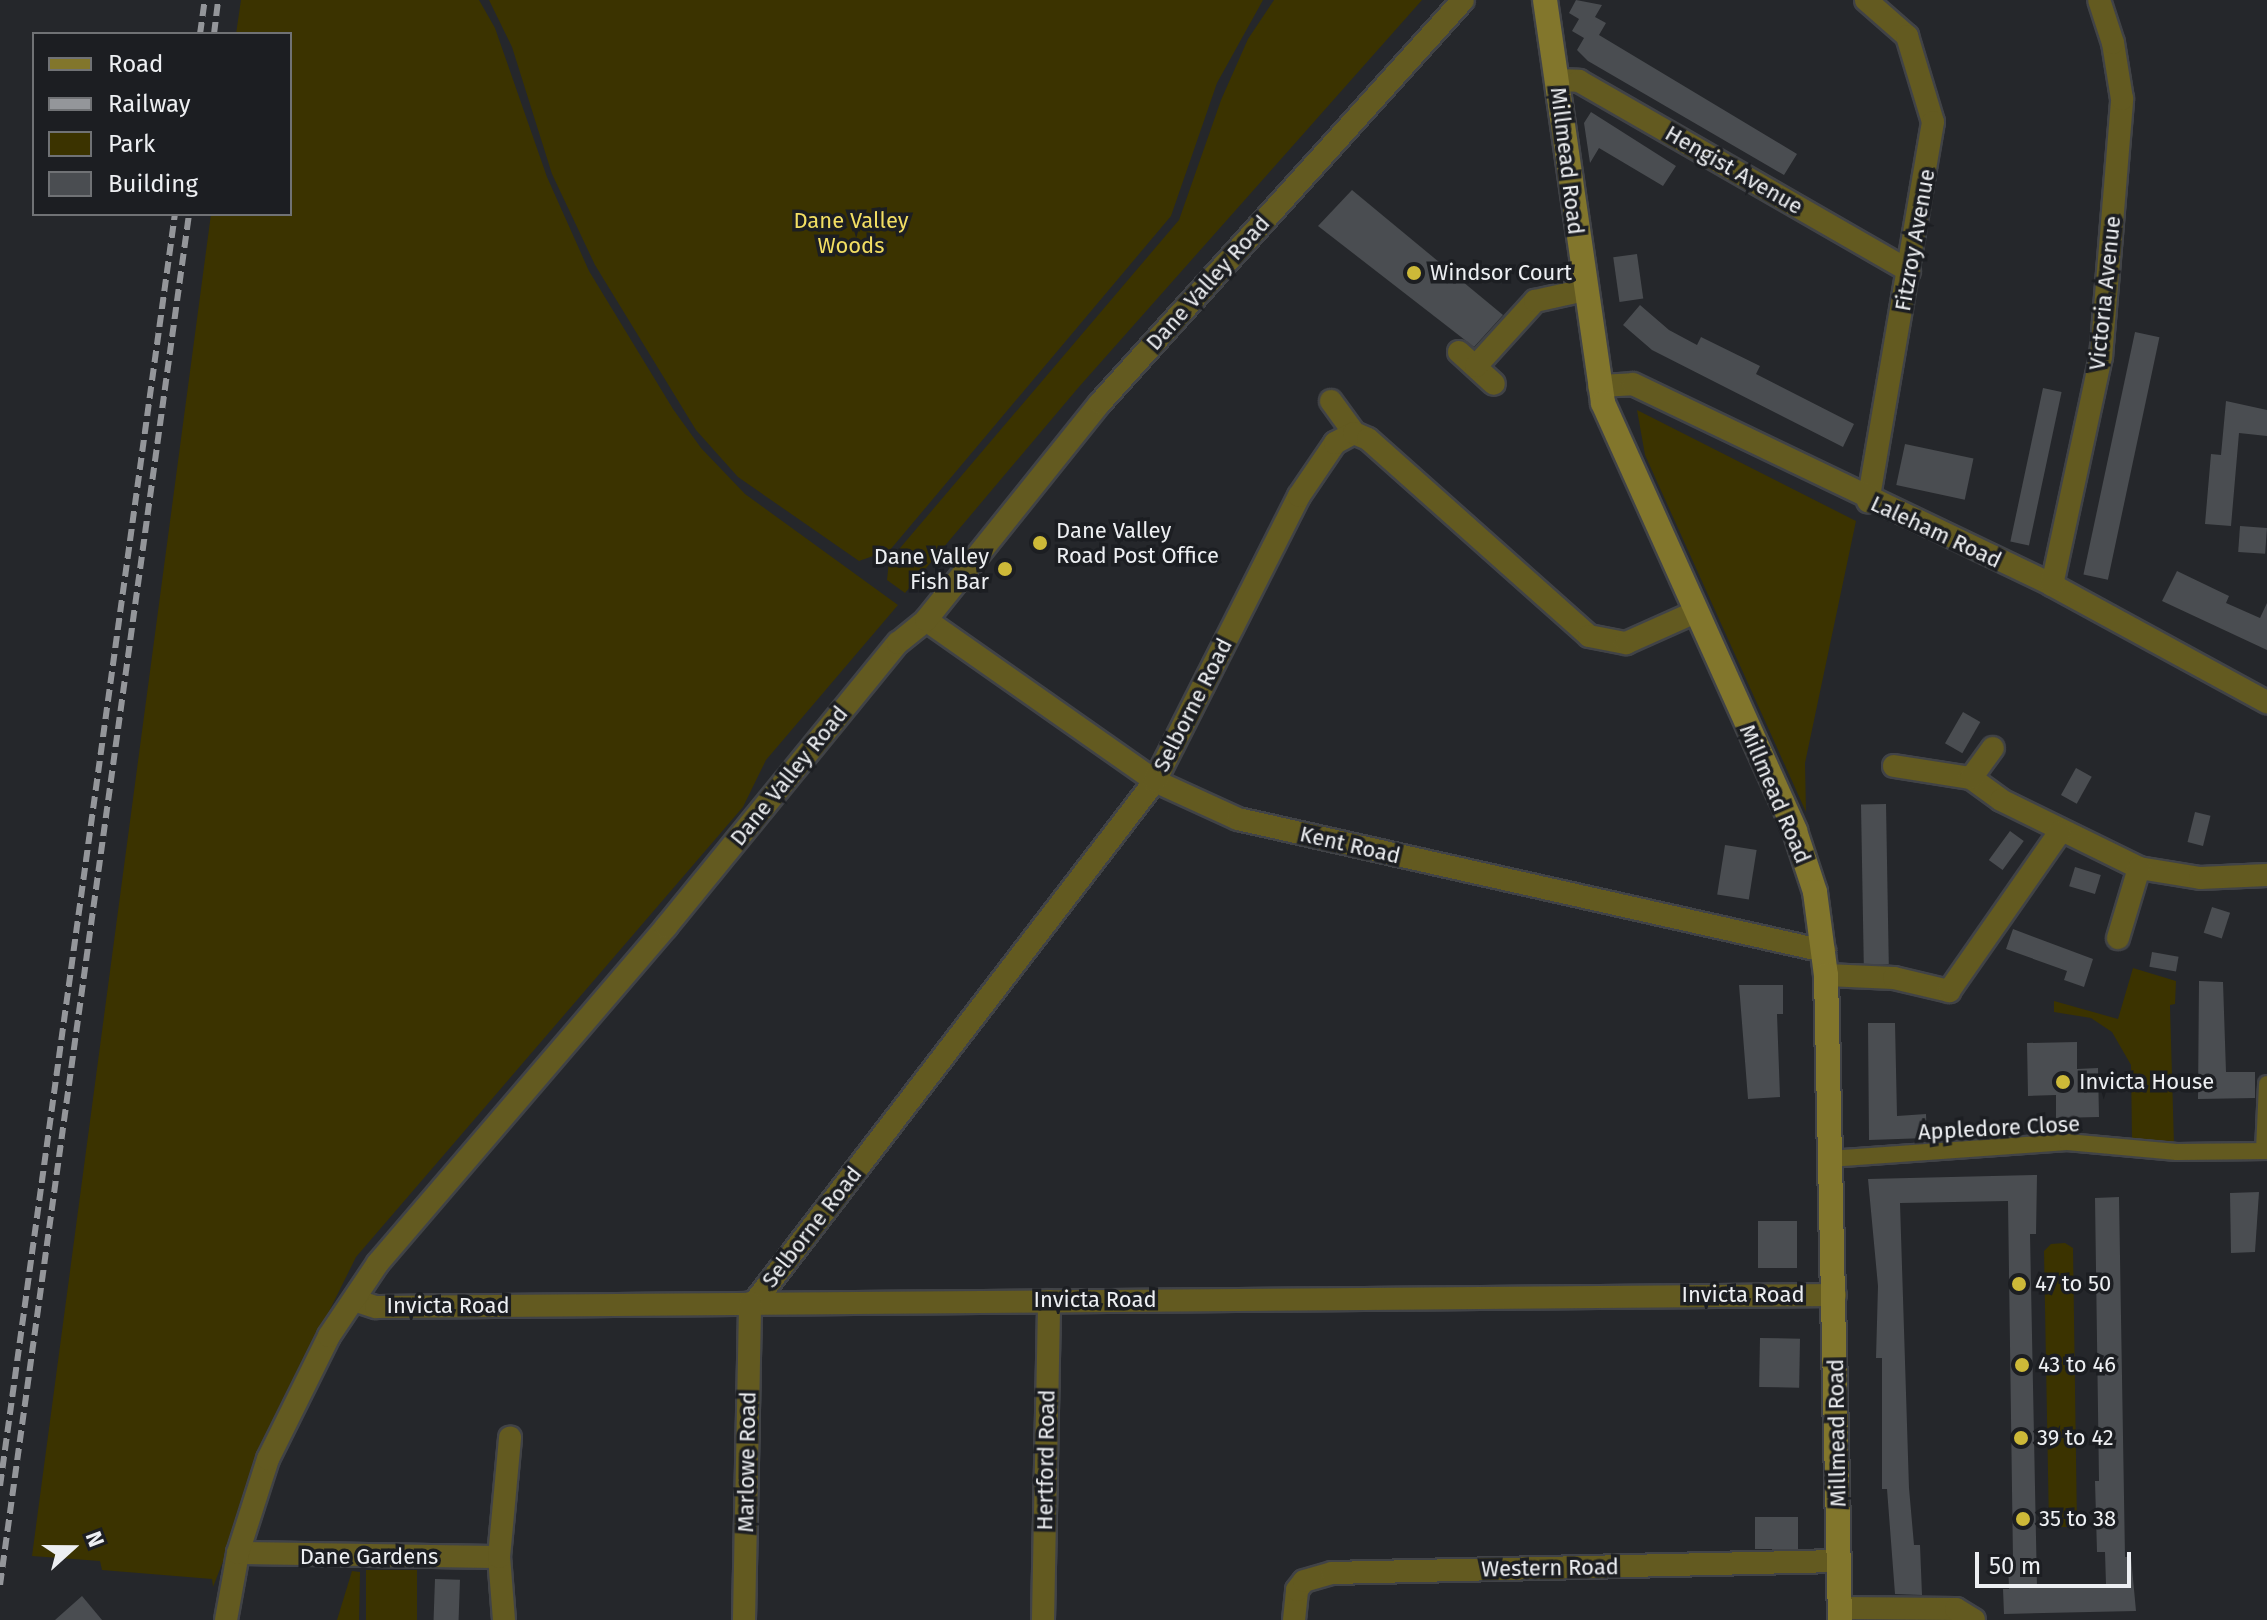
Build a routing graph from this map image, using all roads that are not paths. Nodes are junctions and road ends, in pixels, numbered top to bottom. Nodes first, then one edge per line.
1 (1463, 0) edge
2 (1545, 0) edge
3 (1866, 0) edge
4 (2099, 0) edge
5 (1556, 80) junction
6 (1909, 271) junction
7 (1585, 290) junction
8 (1494, 384) dead end
9 (1599, 386) junction
10 (1331, 401) dead end
11 (1354, 433) junction
12 (1868, 501) junction
13 (2052, 585) junction
14 (1693, 613) junction
15 (926, 620) junction
16 (2267, 702) edge
17 (1993, 748) dead end
18 (1894, 766) dead end
19 (1971, 778) junction
20 (1155, 781) junction
21 (2060, 832) junction
22 (2139, 868) junction
23 (2267, 875) edge
24 (2118, 938) dead end
25 (1825, 963) junction
26 (2267, 1084) edge
27 (2266, 1151) edge
28 (1829, 1159) junction
29 (1835, 1295) junction
30 (357, 1301) junction
31 (1049, 1301) junction
32 (752, 1303) junction
33 (510, 1438) dead end
34 (238, 1553) junction
35 (499, 1557) junction
36 (1839, 1561) junction
37 (1840, 1614) edge
38 (504, 1616) edge
39 (226, 1620) edge
40 (744, 1620) edge
41 (1043, 1620) edge
42 (1294, 1620) edge
43 (1974, 1620) edge

1 - 15 street, Dane Valley Road
2 - 5 main road, Millmead Road
3 - 6 street, Fitzroy Avenue
4 - 13 street, Victoria Avenue
5 - 6 street, Hengist Avenue
5 - 7 main road, Millmead Road
6 - 12 street, Fitzroy Avenue
7 - 8 street
7 - 9 main road, Millmead Road
9 - 12 street, Laleham Road
9 - 14 main road, Millmead Road
10 - 11 street
11 - 14 street
11 - 20 street, Selborne Road
12 - 13 street, Laleham Road
13 - 16 street, Laleham Road
14 - 25 main road, Millmead Road
15 - 20 street, Kent Road
15 - 30 street, Dane Valley Road
17 - 19 street
18 - 19 street
19 - 21 street
20 - 25 street, Kent Road
20 - 32 street, Selborne Road
21 - 22 street
21 - 25 street, Kent Road
22 - 23 street
22 - 24 street
25 - 28 main road, Millmead Road
26 - 27 street
27 - 28 street, Appledore Close
28 - 29 main road, Millmead Road
29 - 31 street, Invicta Road
29 - 36 main road, Millmead Road
30 - 32 street, Invicta Road
30 - 34 street, Dane Valley Road
31 - 32 street, Invicta Road
31 - 41 street, Hertford Road
32 - 40 street, Marlowe Road
33 - 35 street
34 - 35 street, Dane Gardens
34 - 39 street, Dane Valley Road
35 - 38 street
36 - 37 main road, Millmead Road
36 - 42 street, Western Road
37 - 43 street

